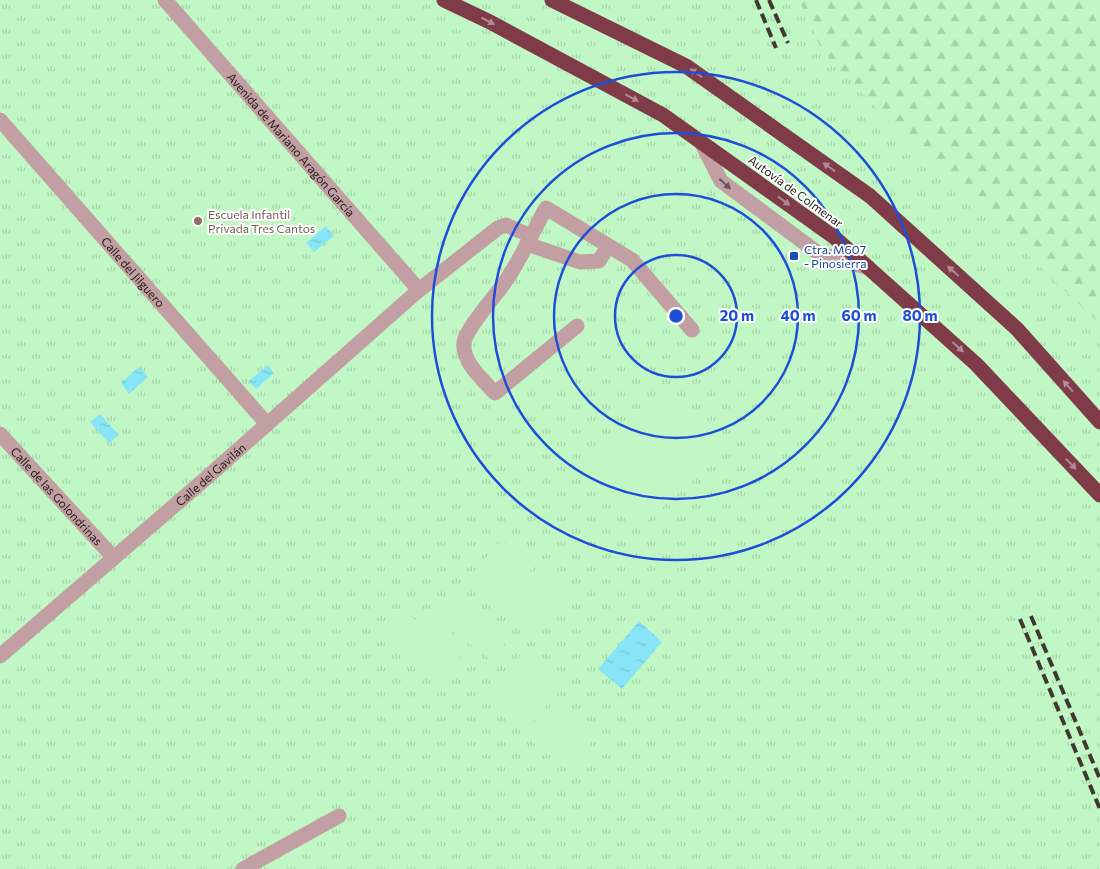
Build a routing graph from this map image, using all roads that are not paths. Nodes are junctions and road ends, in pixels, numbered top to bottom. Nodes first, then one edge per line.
1 (165, 0) edge
2 (444, 0) edge
3 (552, 0) edge
4 (0, 120) edge
5 (702, 142) junction
6 (529, 240) junction
7 (608, 246) junction
8 (869, 268) junction
9 (419, 290) junction
10 (577, 326) dead end
11 (692, 330) dead end
12 (1100, 422) edge
13 (267, 424) junction
14 (0, 434) edge
15 (1100, 496) edge
16 (114, 558) junction
17 (0, 656) edge
18 (339, 816) dead end
19 (243, 869) edge

1 - 9 street, Avenida de Mariano Aragón García
2 -> 5 highway, Autovía de Colmenar
12 -> 3 highway
4 - 13 street, Calle del Jilguero
5 -> 8 highway, Autovía de Colmenar
5 -> 8 street
6 - 7 street, Calle del Gavilán
6 - 7 street
6 - 9 street, Calle del Gavilán
6 - 10 street
7 - 11 street
8 -> 15 highway, Autovía de Colmenar
9 - 13 street, Calle del Gavilán
13 - 16 street, Calle del Gavilán
14 - 16 street, Calle de las Golondrinas
16 - 17 street, Calle del Gavilán
18 - 19 street

